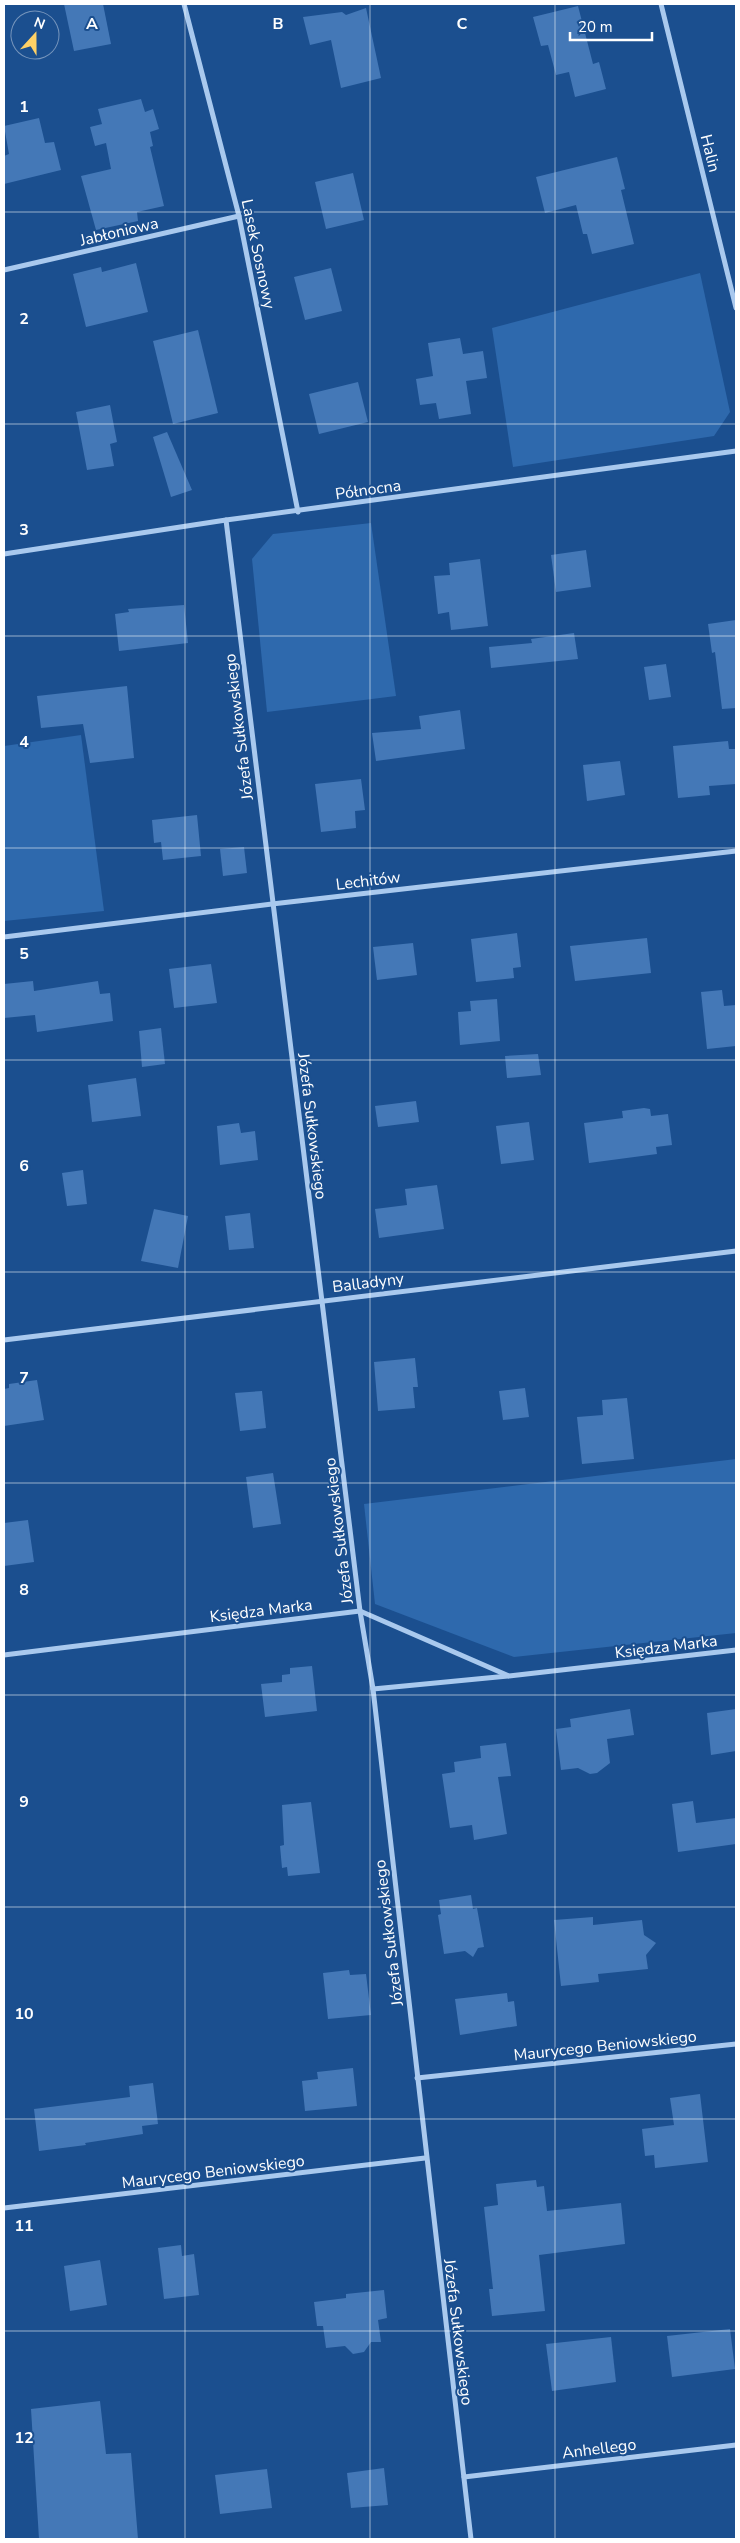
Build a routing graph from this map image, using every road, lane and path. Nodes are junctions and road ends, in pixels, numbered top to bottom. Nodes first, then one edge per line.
1 (184, 4) edge
2 (661, 4) edge
3 (239, 216) junction
4 (4, 270) edge
5 (736, 308) edge
6 (736, 451) edge
7 (298, 512) junction
8 (226, 520) junction
9 (4, 554) edge
10 (736, 851) edge
11 (272, 904) junction
12 (4, 937) edge
13 (736, 1250) edge
14 (322, 1300) junction
15 (4, 1340) edge
16 (360, 1611) junction
17 (736, 1650) edge
18 (4, 1655) edge
19 (509, 1676) junction
20 (373, 1689) junction
21 (736, 2044) edge
22 (417, 2078) junction
23 (425, 2158) junction
24 (4, 2208) edge
25 (736, 2445) edge
26 (464, 2477) junction
27 (471, 2539) edge

1 - 3 street, Lasek Sosnowy
2 - 5 street, Halin
3 - 4 street, Jabłoniowa
3 - 7 street, Lasek Sosnowy
6 - 7 street, Północna
7 - 8 street, Północna
8 - 9 street, Północna
8 - 11 street, Józefa Sułkowskiego
10 - 11 street, Lechitów
11 - 12 street, Lechitów
11 - 14 street, Józefa Sułkowskiego
13 - 14 street, Balladyny
14 - 15 street, Balladyny
14 - 16 street, Józefa Sułkowskiego
16 - 18 street, Księdza Marka
16 - 19 street
16 - 20 street, Józefa Sułkowskiego
17 - 19 street, Księdza Marka
19 - 20 street, Księdza Marka
20 - 22 street, Józefa Sułkowskiego
21 - 22 street, Maurycego Beniowskiego
22 - 23 street, Józefa Sułkowskiego
23 - 24 street, Maurycego Beniowskiego
23 - 26 street, Józefa Sułkowskiego
25 - 26 street, Anhellego
26 - 27 street, Józefa Sułkowskiego

